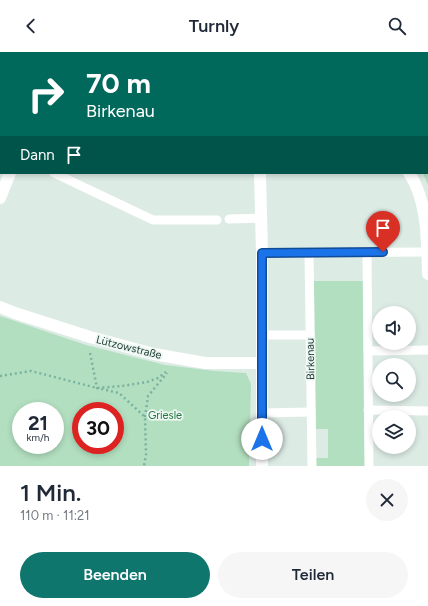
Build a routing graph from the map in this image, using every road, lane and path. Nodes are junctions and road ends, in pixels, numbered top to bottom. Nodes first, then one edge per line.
1 (10, 174) edge
2 (56, 174) edge
3 (260, 174) edge
4 (410, 174) edge
5 (0, 198) edge
6 (262, 218) junction
7 (229, 219) dead end
8 (217, 220) dead end
9 (367, 252) junction
10 (427, 252) edge
11 (262, 253) junction
12 (309, 253) junction
13 (428, 274) edge
14 (0, 306) edge
15 (263, 335) junction
16 (310, 335) junction
17 (90, 337) junction
18 (428, 350) edge
19 (368, 351) junction
20 (262, 363) junction
21 (0, 376) edge
22 (97, 388) junction
23 (368, 410) junction
24 (428, 411) edge
25 (311, 412) junction
26 (262, 413) junction
27 (145, 417) junction
28 (144, 466) edge
29 (262, 466) edge
30 (312, 466) edge
31 (369, 466) edge

1 - 5 street
2 - 8 lane
3 - 6 street
4 - 10 street
6 - 7 lane
6 - 11 street
9 - 10 lane
9 - 12 lane
9 - 19 lane
10 - 13 street
11 - 12 lane
11 - 15 street
12 - 16 lane, Birkenau
14 - 17 street, Lützowstraße
15 - 16 lane
15 - 20 street
16 - 25 lane, Birkenau
17 - 20 street, Lützowstraße
17 - 22 path
18 - 19 lane
19 - 23 lane
20 - 26 street
21 - 22 path
22 - 27 path
22 - 27 path
23 - 24 lane
23 - 31 lane
25 - 26 lane
25 - 30 lane, Birkenau
26 - 29 street
27 - 28 path

